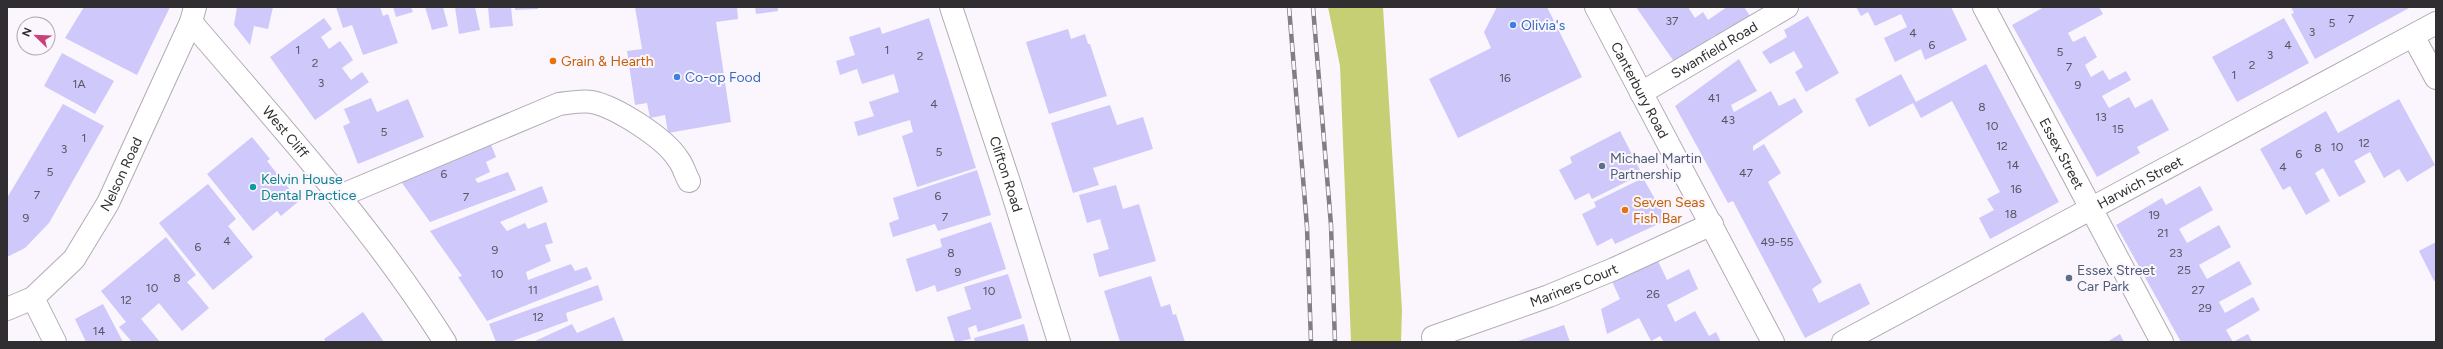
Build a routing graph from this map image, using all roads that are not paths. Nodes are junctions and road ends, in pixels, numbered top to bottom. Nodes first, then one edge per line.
1 (951, 7) edge
2 (1596, 7) edge
3 (1787, 7) edge
4 (1984, 7) edge
5 (193, 15) edge
6 (2436, 23) edge
7 (2413, 36) junction
8 (2436, 78) edge
9 (1642, 93) junction
10 (689, 181) dead end
11 (340, 196) junction
12 (2092, 210) junction
13 (1712, 224) junction
14 (33, 298) junction
15 (7, 309) edge
16 (1433, 337) dead end
17 (55, 342) edge
18 (445, 342) edge
19 (1059, 342) edge
20 (1774, 342) edge
21 (1843, 342) edge
22 (2162, 342) edge

1 - 19 street, Clifton Road
2 - 9 street, Canterbury Road
3 - 9 street, Swanfield Road
4 - 12 street, Essex Street
5 - 11 street, West Cliff
5 - 14 street, Nelson Road
6 - 7 street, Harwich Street
7 - 8 street
7 - 12 street, Harwich Street
9 - 13 street, Canterbury Road
10 - 11 street
11 - 18 street, West Cliff
12 - 21 street, Harwich Street
12 - 22 street, Essex Street
13 - 16 street, Mariners Court
13 - 20 street, Canterbury Road
14 - 15 street, Nelson Road
14 - 17 street

